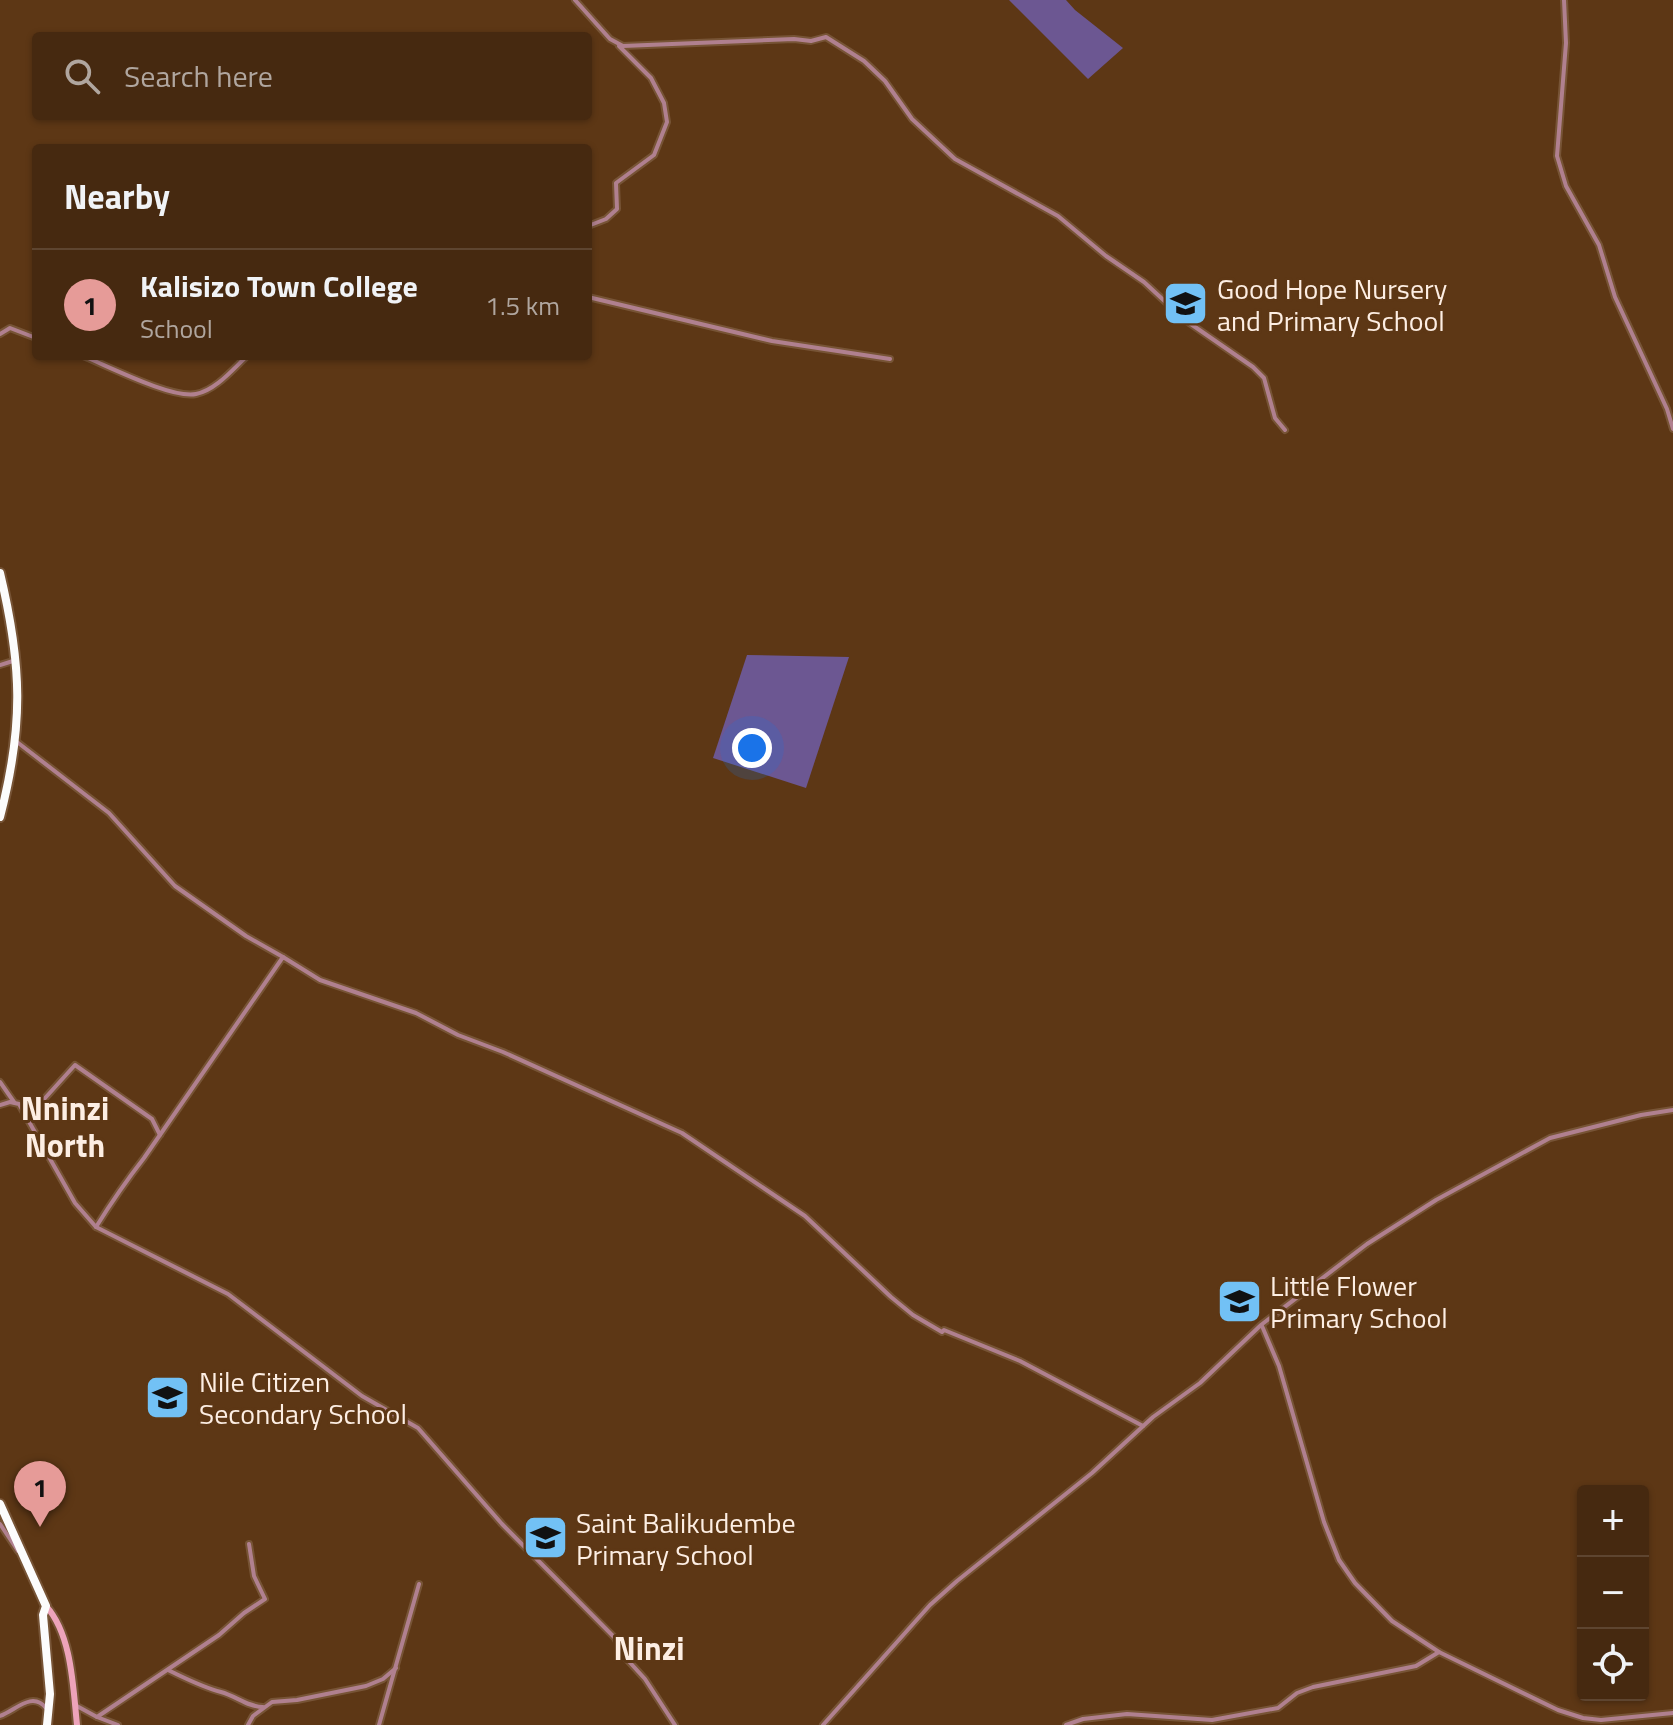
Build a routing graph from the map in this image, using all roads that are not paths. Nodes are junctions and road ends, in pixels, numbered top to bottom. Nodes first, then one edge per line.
1 (575, 0) edge
2 (1564, 0) edge
3 (614, 43) junction
4 (592, 224) edge
5 (592, 298) edge
6 (0, 334) edge
7 (32, 336) edge
8 (890, 359) dead end
9 (93, 360) edge
10 (242, 360) edge
11 (1673, 429) edge
12 (1285, 430) dead end
13 (0, 573) edge
14 (17, 660) junction
15 (0, 665) edge
16 (17, 742) junction
17 (0, 817) edge
18 (283, 957) junction
19 (0, 1082) edge
20 (14, 1102) junction
21 (0, 1105) edge
22 (1673, 1110) edge
23 (27, 1118) junction
24 (160, 1135) junction
25 (96, 1227) junction
26 (1261, 1325) junction
27 (1143, 1426) junction
28 (0, 1504) edge
29 (0, 1524) edge
30 (249, 1544) dead end
31 (28, 1567) junction
32 (419, 1584) dead end
33 (46, 1606) junction
34 (1439, 1652) junction
35 (396, 1668) junction
36 (166, 1670) junction
37 (75, 1705) junction
38 (266, 1707) junction
39 (49, 1710) junction
40 (1673, 1713) edge
41 (1, 1714) edge
42 (97, 1717) junction
43 (47, 1725) edge
44 (77, 1725) edge
45 (118, 1725) edge
46 (248, 1725) edge
47 (379, 1725) edge
48 (675, 1725) edge
49 (823, 1725) edge
50 (1066, 1725) edge

1 - 3 street
2 - 11 street
3 - 4 street
3 - 12 street
5 - 8 street
6 - 7 street
9 - 10 street
13 - 14 highway
14 - 15 street
14 - 16 highway
16 - 17 highway
16 - 18 street
18 - 24 street
18 - 27 street
19 - 20 street
20 - 21 street
20 - 23 street
22 - 26 street
23 - 24 street
23 - 25 street
24 - 25 street
25 - 48 street
26 - 27 street
26 - 34 street
27 - 49 street
28 - 31 highway
29 - 31 street
30 - 36 street
31 - 33 highway
32 - 35 street
33 - 37 street
33 - 39 highway
34 - 40 street
34 - 50 street
35 - 38 street
35 - 47 street
36 - 38 street
36 - 42 street
37 - 42 street
37 - 44 street
38 - 46 street
39 - 41 street
39 - 43 highway
42 - 45 street

